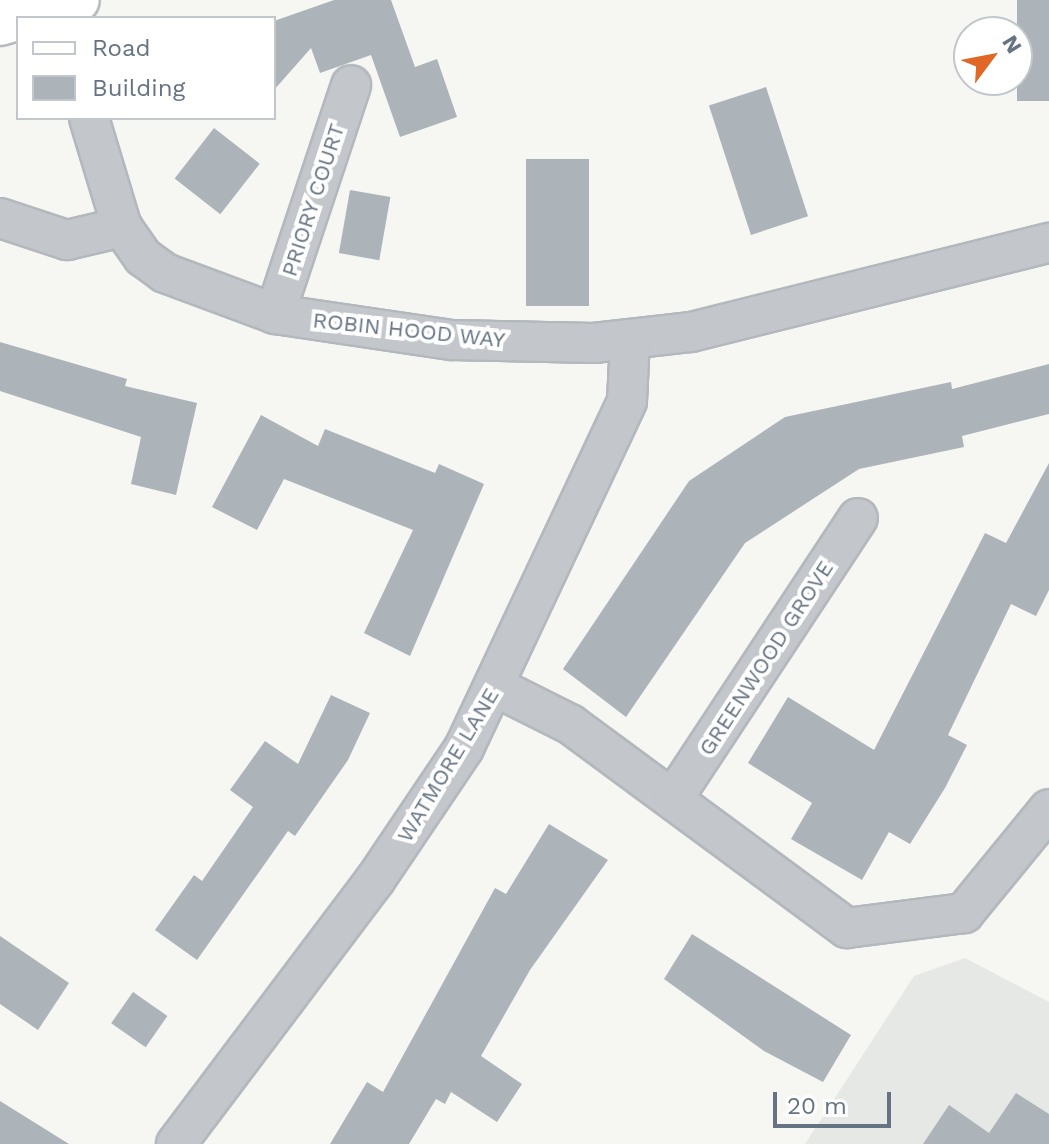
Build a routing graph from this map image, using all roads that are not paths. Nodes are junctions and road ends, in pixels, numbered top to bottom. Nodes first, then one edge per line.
1 (63, 8) edge
2 (29, 16) edge
3 (351, 85) dead end
4 (90, 120) edge
5 (0, 218) edge
6 (122, 227) junction
7 (1049, 243) edge
8 (275, 314) junction
9 (630, 339) junction
10 (858, 518) dead end
11 (496, 687) junction
12 (674, 797) junction
13 (1049, 809) edge
14 (176, 1144) edge

1 - 2 main road
3 - 8 street, PRIORY COURT
4 - 6 street, ROBIN HOOD WAY
5 - 6 street
6 - 8 street, ROBIN HOOD WAY
7 - 9 street, ROBIN HOOD WAY
8 - 9 street, ROBIN HOOD WAY
9 - 11 street, WATMORE LANE
10 - 12 street, GREENWOOD GROVE
11 - 12 street
11 - 14 street, WATMORE LANE
12 - 13 street

